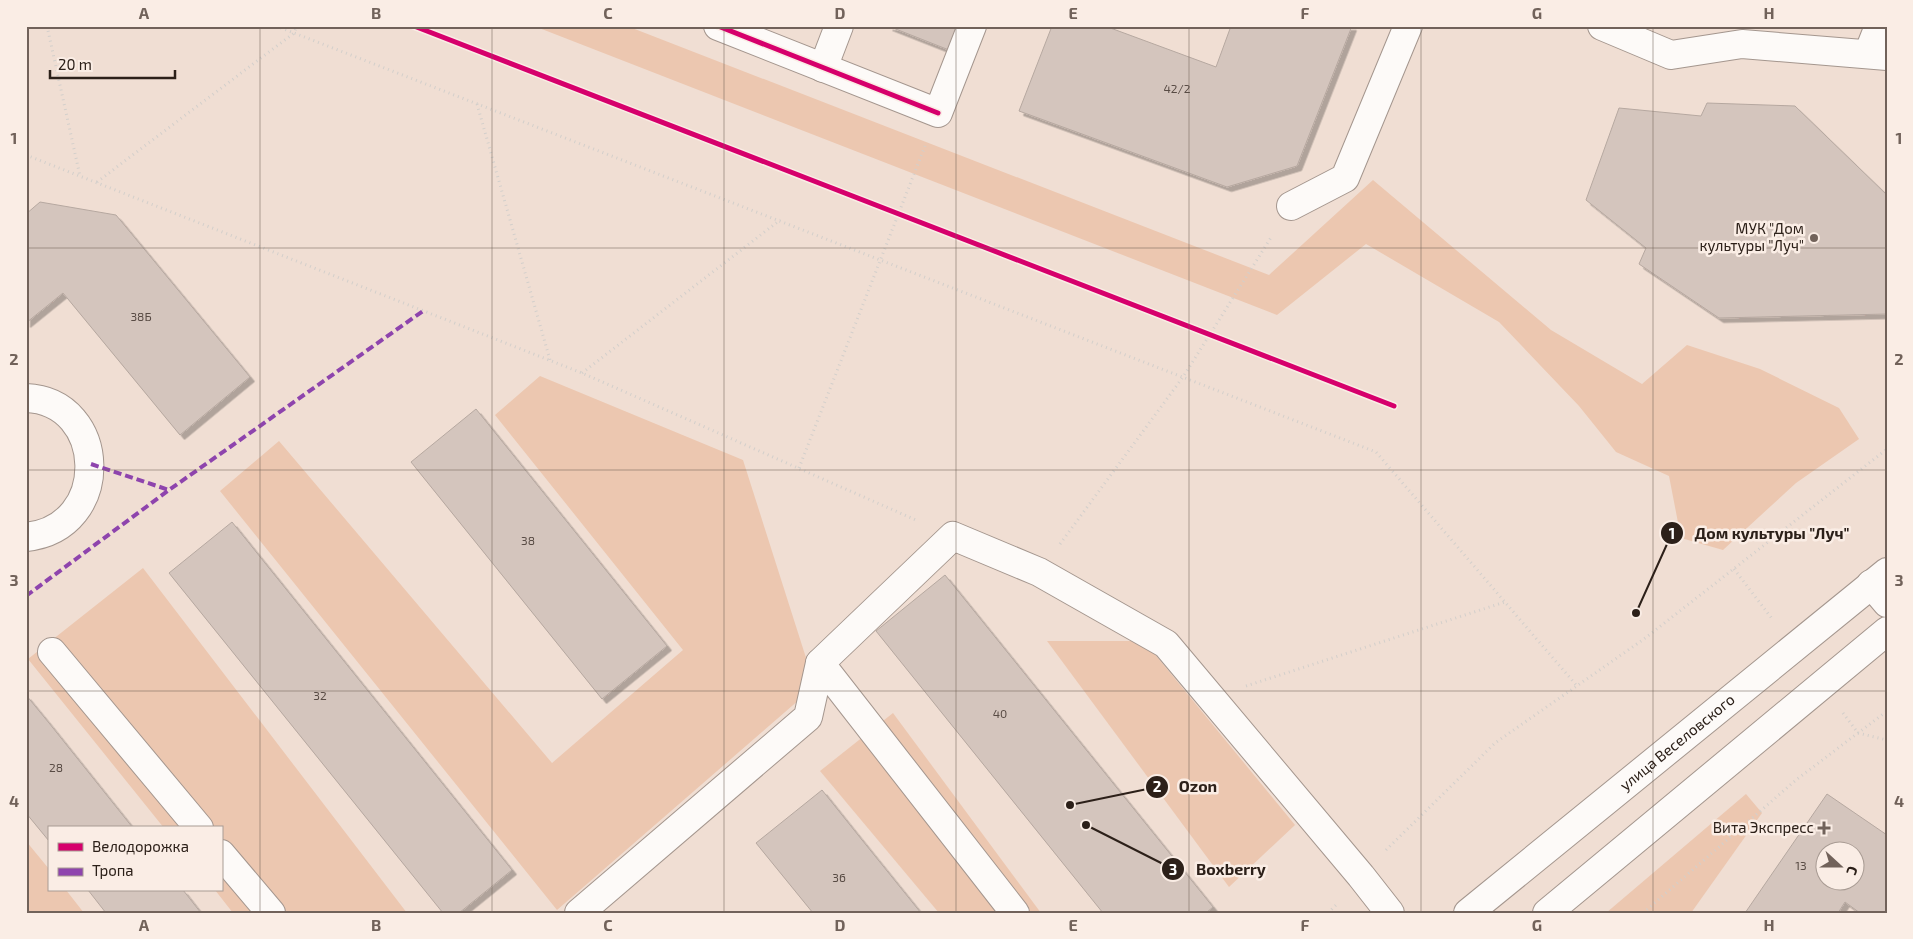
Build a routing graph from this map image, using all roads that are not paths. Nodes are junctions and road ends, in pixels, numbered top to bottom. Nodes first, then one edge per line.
1 (718, 26) edge
2 (839, 26) edge
3 (972, 26) edge
4 (1408, 26) edge
5 (1602, 26) edge
6 (1879, 26) edge
7 (1745, 35) edge
8 (1878, 55) edge
9 (823, 68) junction
10 (1291, 206) road end
11 (26, 398) edge
12 (26, 537) edge
13 (1882, 587) edge
14 (1887, 631) edge
15 (52, 652) dead end
16 (820, 663) junction
17 (197, 826) edge
18 (222, 855) edge
19 (271, 913) edge
20 (579, 913) edge
21 (1015, 913) edge
22 (1390, 913) edge
23 (1468, 913) edge
24 (1547, 913) edge

1 - 9 main road
2 - 9 main road
3 - 9 main road
4 - 10 main road
5 - 7 main road
6 - 8 main road
7 - 8 main road
11 - 12 main road
13 - 23 main road, улица Веселовского
14 - 24 main road
15 - 17 main road
16 - 20 main road
16 - 21 main road
16 - 22 main road
18 - 19 main road

